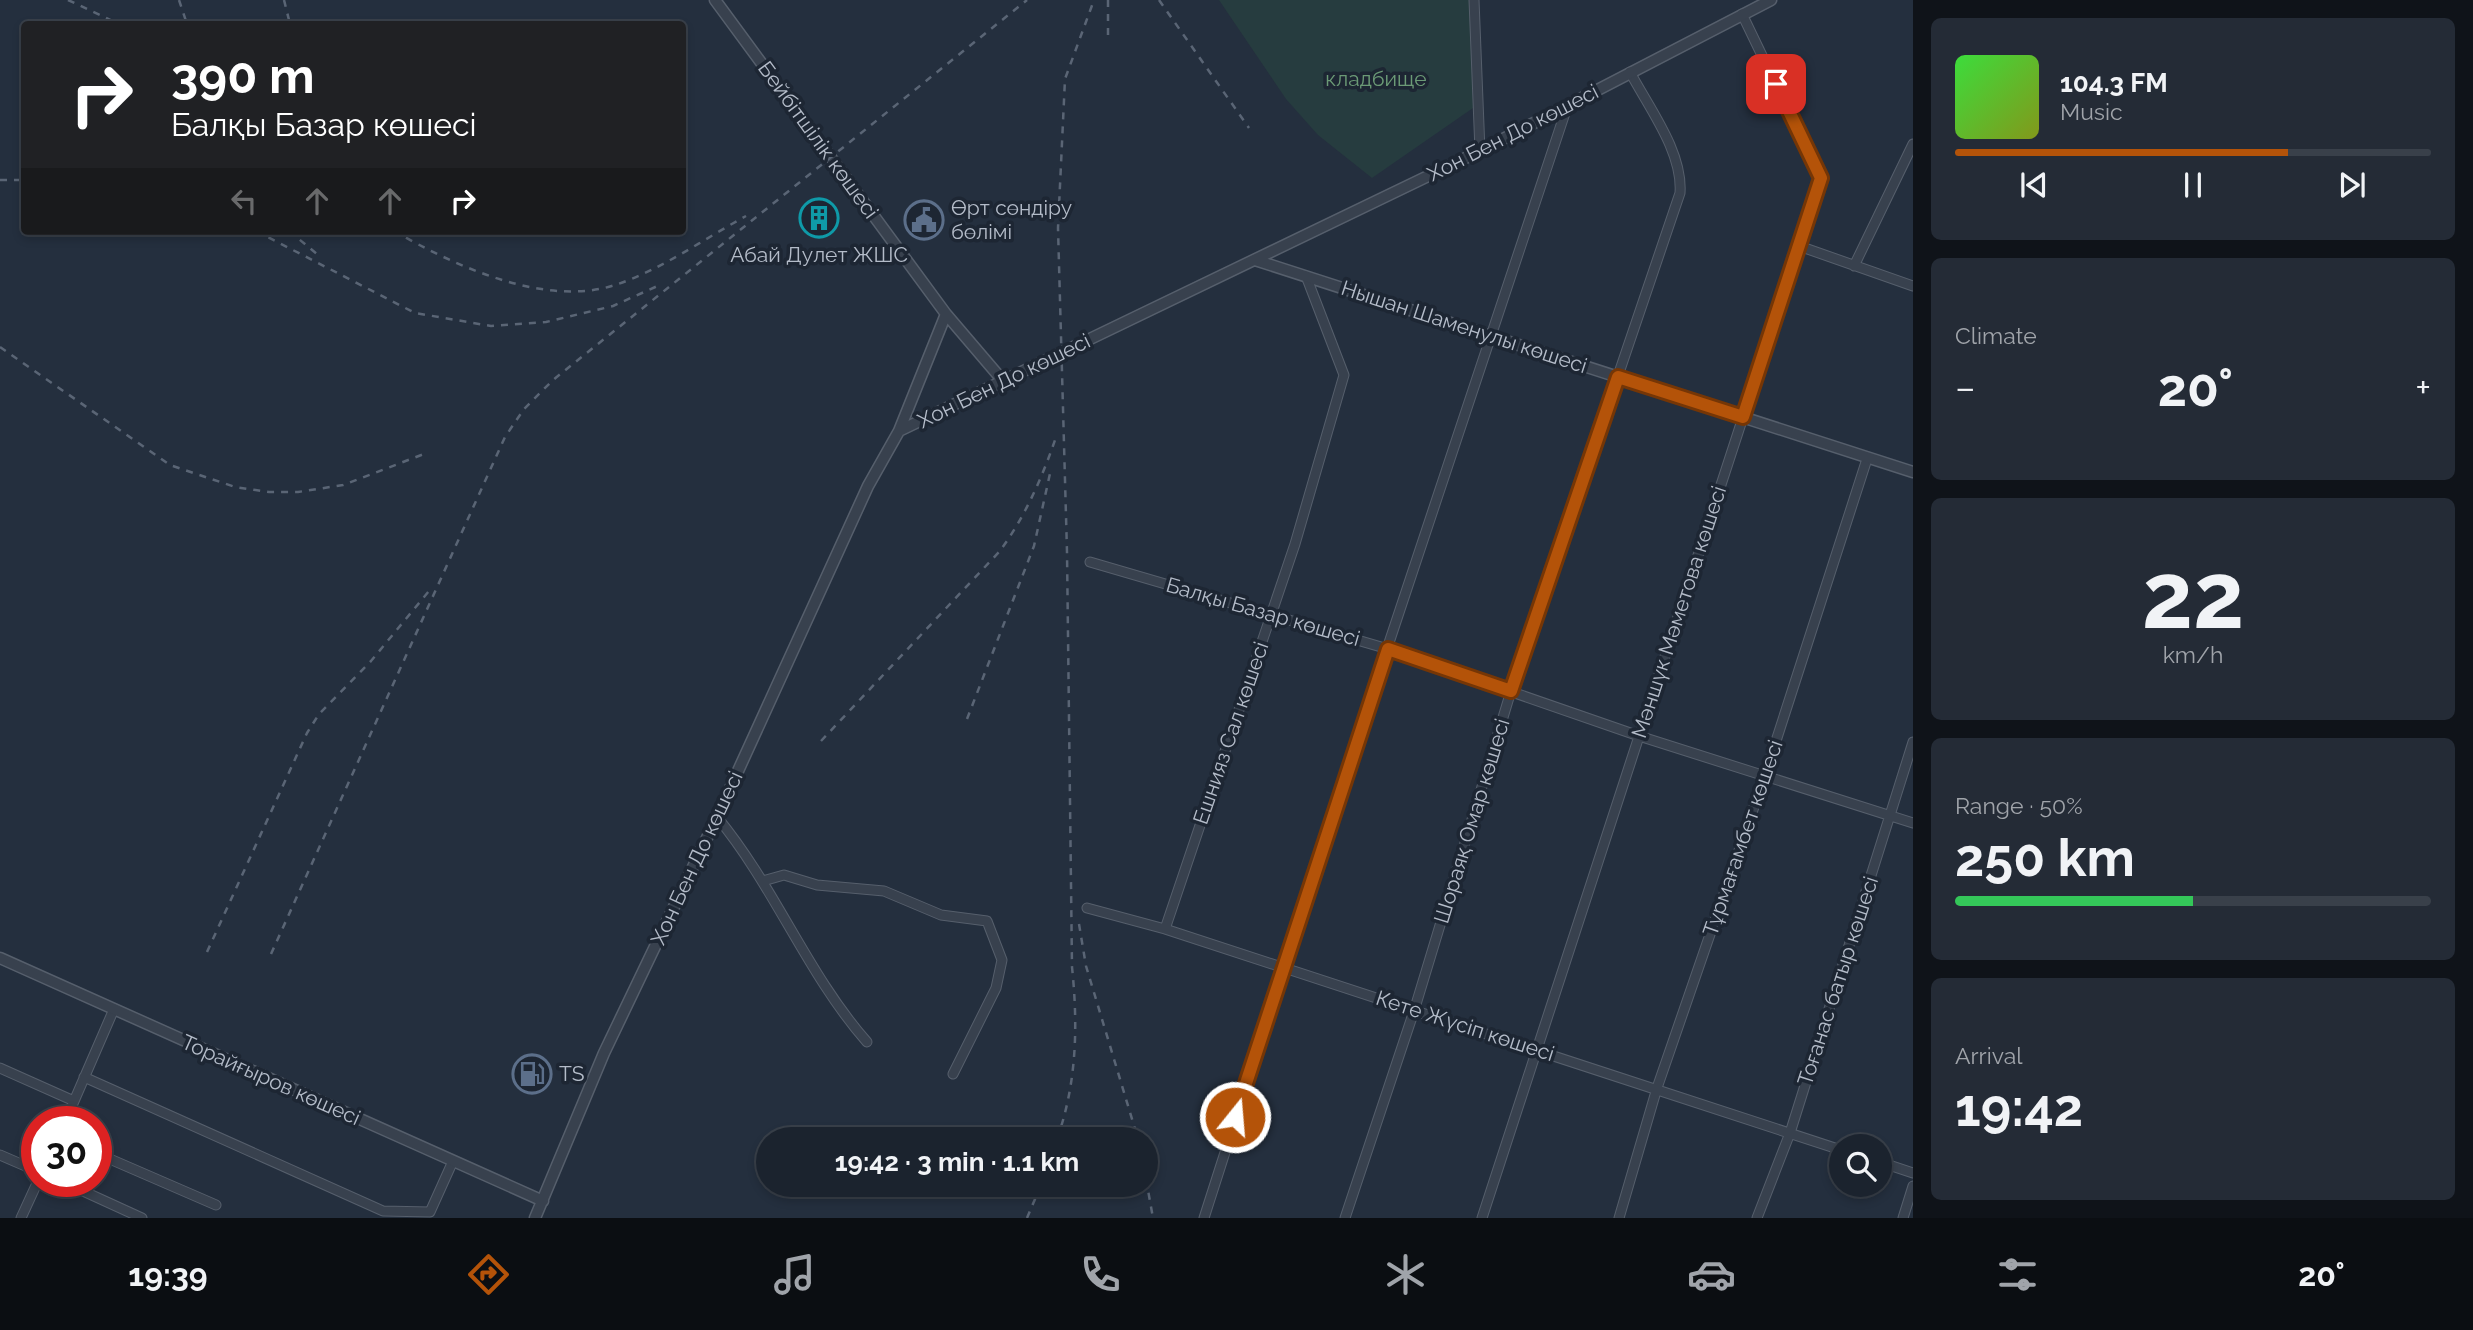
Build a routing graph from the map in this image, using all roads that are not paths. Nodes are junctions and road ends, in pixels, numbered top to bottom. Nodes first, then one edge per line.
1 (715, 0) edge
2 (1475, 0) edge
3 (1772, 0) edge
4 (1742, 14) junction
5 (1630, 72) junction
6 (1567, 107) junction
7 (1913, 144) edge
8 (1480, 151) junction
9 (1799, 246) junction
10 (1255, 260) junction
11 (1854, 266) junction
12 (1306, 276) junction
13 (1913, 286) edge
14 (946, 314) junction
15 (1491, 335) junction
16 (1618, 377) junction
17 (1004, 382) junction
18 (1743, 417) junction
19 (899, 431) junction
20 (1867, 459) junction
21 (1913, 472) edge
22 (1090, 562) dead end
23 (1271, 614) junction
24 (1388, 649) junction
25 (1511, 691) junction
26 (1639, 736) junction
27 (1913, 742) edge
28 (1765, 775) junction
29 (1890, 816) junction
30 (717, 817) junction
31 (1913, 823) edge
32 (763, 881) junction
33 (1087, 908) dead end
34 (1165, 929) junction
35 (0, 958) edge
36 (1283, 967) junction
37 (114, 1009) junction
38 (1414, 1011) junction
39 (867, 1042) dead end
40 (1537, 1049) junction
41 (0, 1068) edge
42 (953, 1074) dead end
43 (85, 1077) junction
44 (1657, 1088) junction
45 (74, 1101) junction
46 (72, 1106) edge
47 (1790, 1133) junction
48 (1829, 1146) edge
49 (0, 1155) edge
50 (112, 1160) edge
51 (453, 1161) junction
52 (21, 1164) edge
53 (1892, 1166) edge
54 (1913, 1173) edge
55 (1913, 1186) edge
56 (31, 1197) edge
57 (96, 1197) edge
58 (543, 1201) junction
59 (216, 1205) dead end
60 (21, 1218) edge
61 (142, 1218) edge
62 (535, 1218) edge
63 (1203, 1218) edge
64 (1345, 1218) edge
65 (1482, 1218) edge
66 (1619, 1218) edge
67 (1757, 1218) edge
68 (1903, 1218) edge

1 - 14 street, Бейбітшілік көшесі
2 - 8 street
3 - 4 street, Хон Бен До көшесі
4 - 5 street, Хон Бен До көшесі
4 - 9 street, Мәншүк Мәметова көшесі
5 - 6 street, Хон Бен До көшесі
5 - 16 street, Шораяқ Омар көшесі
6 - 8 street, Хон Бен До көшесі
6 - 15 street
7 - 11 street
8 - 10 street, Хон Бен До көшесі
9 - 11 street
9 - 18 street, Мәншүк Мәметова көшесі
10 - 12 street, Нышан Шаменулы көшесі
10 - 17 street, Хон Бен До көшесі
11 - 13 street
12 - 15 street, Нышан Шаменулы көшесі
12 - 23 street, Ешнияз Сал көшесі
14 - 17 street, Бейбітшілік көшесі
14 - 19 street
15 - 16 street, Нышан Шаменулы көшесі
15 - 24 street
16 - 18 street, Нышан Шаменулы көшесі
16 - 25 street, Шораяқ Омар көшесі
17 - 19 street, Хон Бен До көшесі
18 - 20 street, Нышан Шаменулы көшесі
18 - 26 street, Мәншүк Мәметова көшесі
19 - 30 street, Хон Бен До көшесі
20 - 21 street, Нышан Шаменулы көшесі
20 - 28 street, Тұрмағамбет көшесі
22 - 23 street, Балқы Базар көшесі
23 - 24 street, Балқы Базар көшесі
23 - 34 street, Ешнияз Сал көшесі
24 - 25 street, Балқы Базар көшесі
24 - 36 street
25 - 26 street, Балқы Базар көшесі
25 - 38 street, Шораяқ Омар көшесі
26 - 28 street, Балқы Базар көшесі
26 - 40 street, Мәншүк Мәметова көшесі
27 - 29 street, Тоғанас батыр көшесі
28 - 29 street, Балқы Базар көшесі
28 - 44 street, Тұрмағамбет көшесі
29 - 31 street, Балқы Базар көшесі
29 - 47 street, Тоғанас батыр көшесі
30 - 32 street
30 - 58 street, Хон Бен До көшесі
32 - 39 street
32 - 42 street
33 - 34 street, Кете Жүсіп көшесі
34 - 36 street, Кете Жүсіп көшесі
35 - 37 street, Торайғыров көшесі
36 - 38 street, Кете Жүсіп көшесі
36 - 63 street
37 - 43 street
37 - 51 street, Торайғыров көшесі
38 - 40 street, Кете Жүсіп көшесі
38 - 64 street, Шораяқ Омар көшесі
40 - 44 street, Кете Жүсіп көшесі
40 - 65 street, Мәншүк Мәметова көшесі
41 - 45 street
43 - 45 street
43 - 51 street
44 - 47 street, Кете Жүсіп көшесі
44 - 66 street, Тұрмағамбет көшесі
45 - 46 street
47 - 48 street, Кете Жүсіп көшесі
47 - 67 street, Тоғанас батыр көшесі
49 - 52 street
50 - 59 street
51 - 58 street, Торайғыров көшесі
53 - 54 street
55 - 68 street
56 - 60 street
57 - 61 street
58 - 62 street, Хон Бен До көшесі

